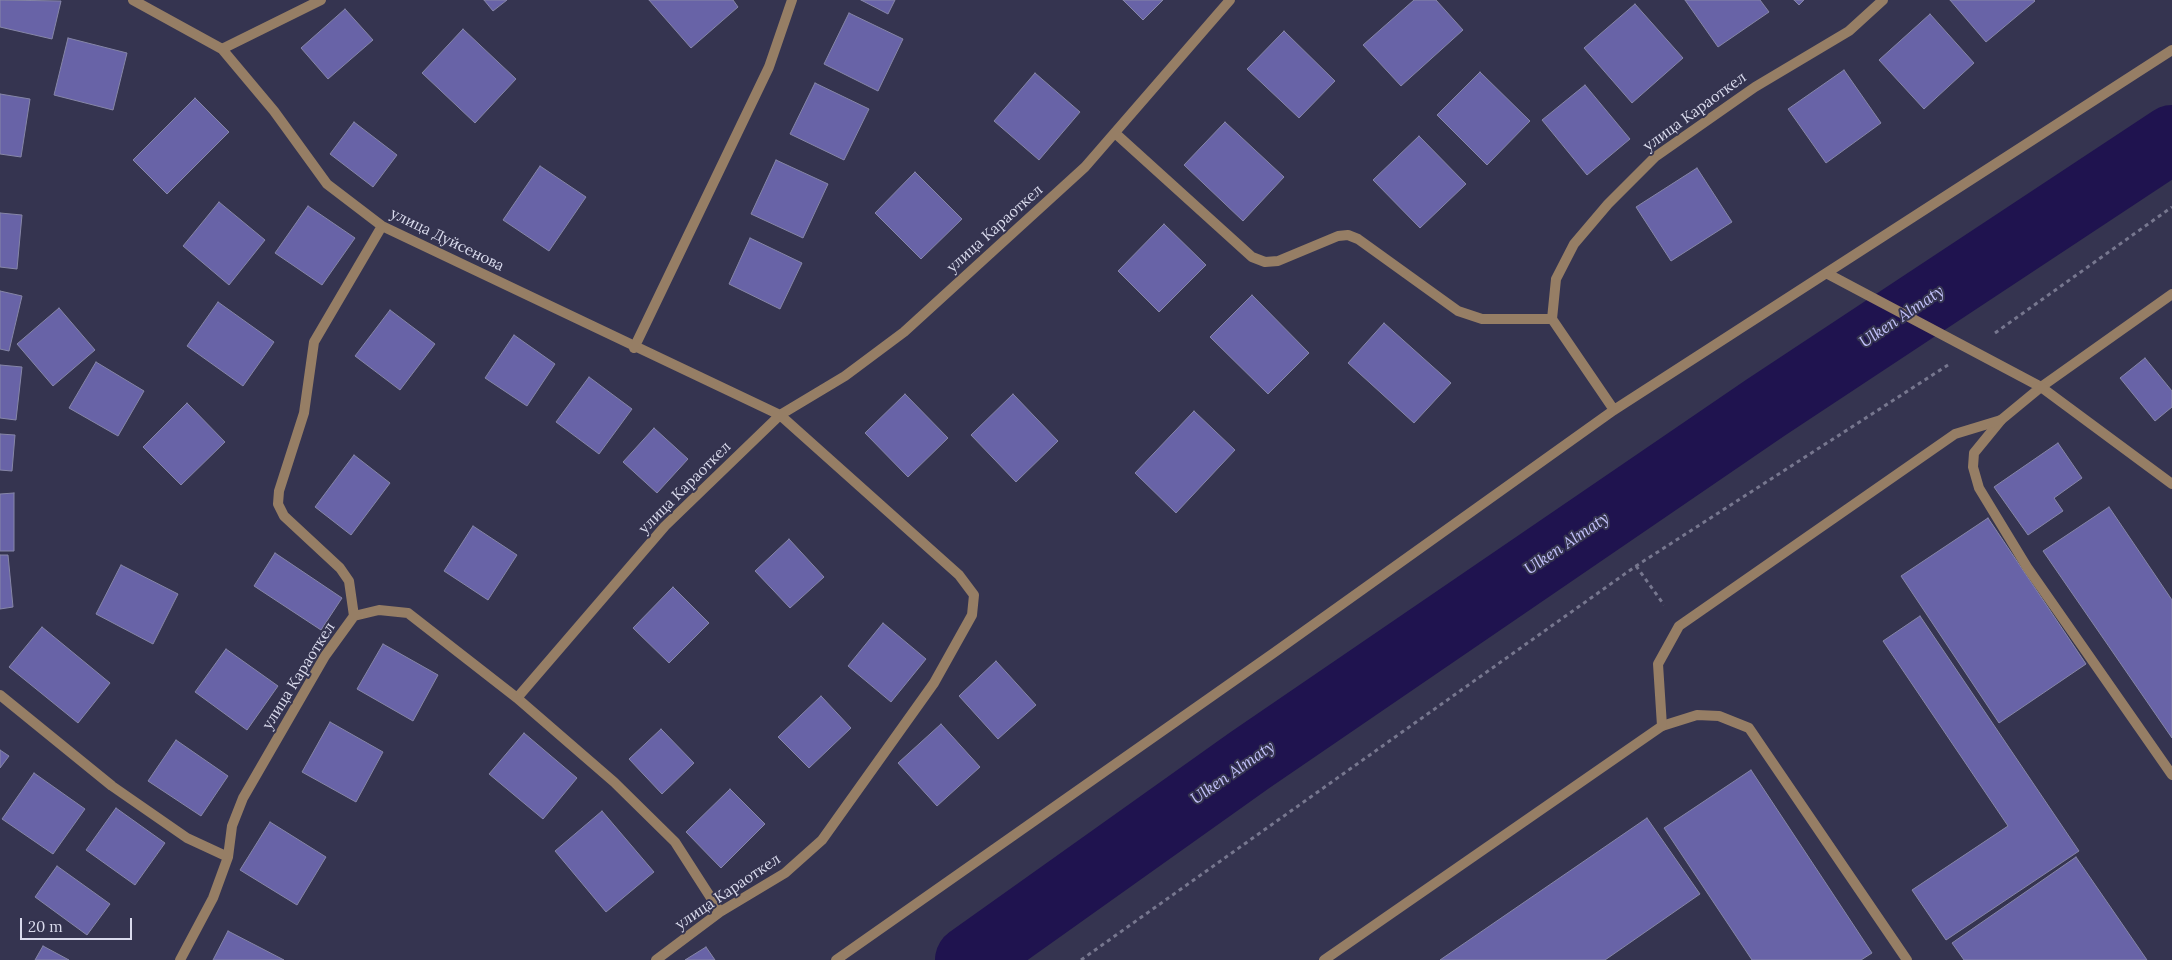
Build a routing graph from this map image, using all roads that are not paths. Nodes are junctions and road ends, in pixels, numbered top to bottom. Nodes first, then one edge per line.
1 (133, 0) edge
2 (321, 0) edge
3 (792, 0) edge
4 (1230, 0) edge
5 (1883, 0) edge
6 (222, 49) junction
7 (2172, 50) edge
8 (1115, 133) junction
9 (382, 226) junction
10 (1828, 274) junction
11 (2172, 294) edge
12 (1552, 319) junction
13 (634, 348) junction
14 (2041, 387) junction
15 (1614, 410) junction
16 (780, 415) junction
17 (2001, 420) junction
18 (2172, 484) edge
19 (974, 596) joint
20 (354, 616) junction
21 (0, 695) edge
22 (517, 698) junction
23 (1662, 726) junction
24 (2172, 775) edge
25 (228, 857) junction
26 (720, 912) junction
27 (180, 960) edge
28 (656, 960) edge
29 (836, 960) edge
30 (1324, 960) edge
31 (1907, 960) edge

1 - 6 street, улица Дуйсенова
2 - 6 street
3 - 13 street
4 - 8 street, улица Караоткел
5 - 12 street, улица Караоткел
6 - 9 street, улица Дуйсенова
7 - 10 street
8 - 12 street
8 - 16 street, улица Караоткел
9 - 13 street, улица Дуйсенова
9 - 20 street
10 - 14 street
10 - 15 street
11 - 14 street
12 - 15 street
13 - 16 street, улица Дуйсенова
14 - 17 street
14 - 18 street
15 - 29 street
16 - 19 street, улица Дуйсенова
16 - 22 street, улица Караоткел
17 - 23 street
17 - 24 street
19 - 26 street, улица Караоткел
20 - 22 street, улица Караоткел
20 - 25 street, улица Караоткел
21 - 25 street
22 - 26 street
23 - 30 street
23 - 31 street
25 - 27 street, улица Караоткел
26 - 28 street, улица Караоткел

